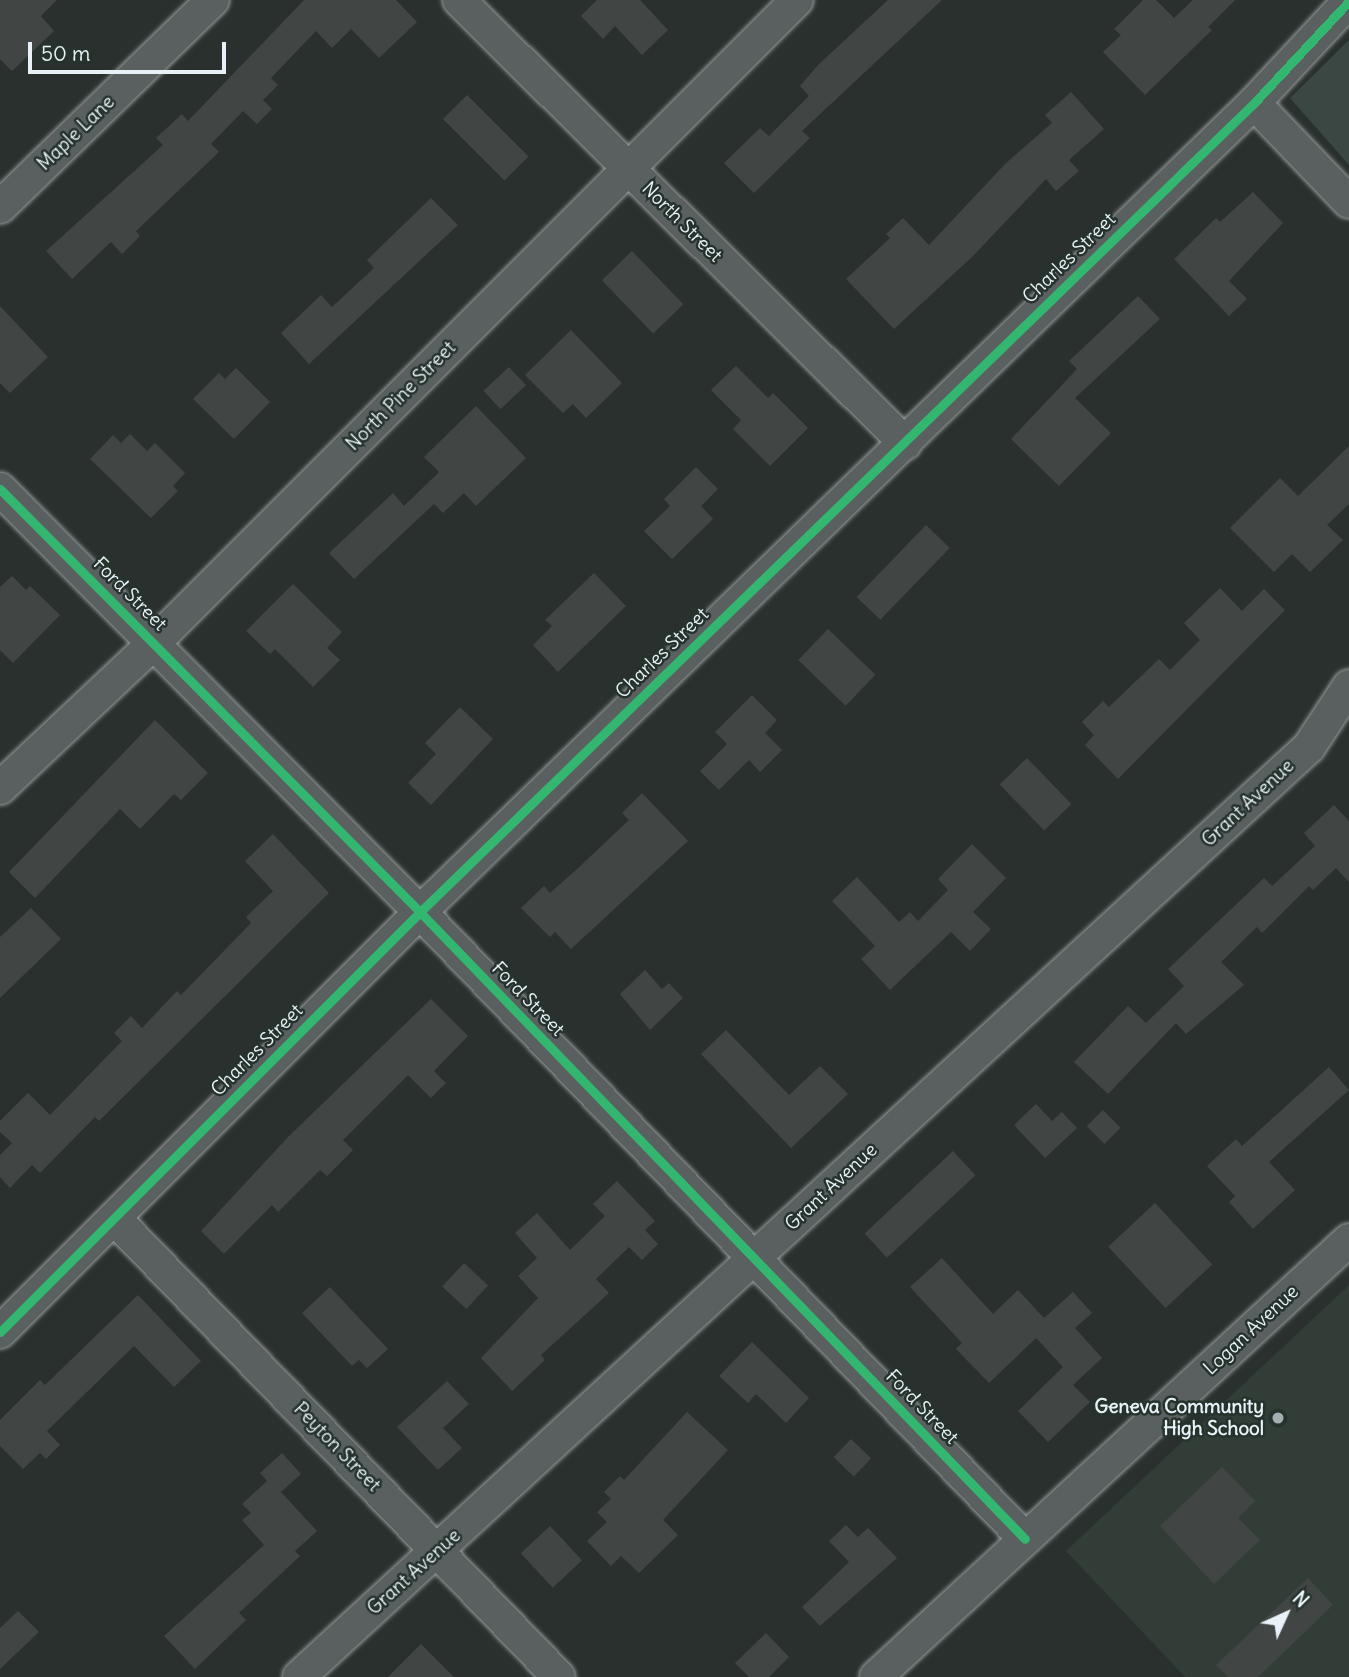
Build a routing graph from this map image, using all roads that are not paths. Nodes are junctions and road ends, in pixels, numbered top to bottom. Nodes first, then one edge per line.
1 (213, 0) edge
2 (459, 0) edge
3 (797, 0) edge
4 (1349, 1) edge
5 (1254, 103) junction
6 (628, 169) junction
7 (1349, 202) edge
8 (0, 207) edge
9 (905, 443) junction
10 (0, 489) edge
11 (154, 643) junction
12 (1349, 686) edge
13 (0, 788) edge
14 (420, 912) junction
15 (114, 1217) junction
16 (1349, 1240) edge
17 (755, 1258) junction
18 (0, 1332) edge
19 (1025, 1539) junction
20 (438, 1551) junction
21 (299, 1677) edge
22 (559, 1677) edge
23 (876, 1677) edge

1 - 8 street, Maple Lane
2 - 6 street, North Street
3 - 6 street, North Pine Street
4 - 5 street, Charles Street
5 - 7 street
5 - 9 street, Charles Street
6 - 9 street, North Street
6 - 11 street, North Pine Street
9 - 14 street, Charles Street
10 - 11 street, Ford Street
11 - 13 street, North Pine Street
11 - 14 street, Ford Street
12 - 17 street, Grant Avenue
14 - 15 street, Charles Street
14 - 17 street, Ford Street
15 - 18 street, Charles Street
15 - 20 street, Peyton Street
16 - 19 street, Logan Avenue
17 - 19 street, Ford Street
17 - 20 street, Grant Avenue
19 - 23 street, Logan Avenue
20 - 21 street, Grant Avenue
20 - 22 street, Peyton Street

